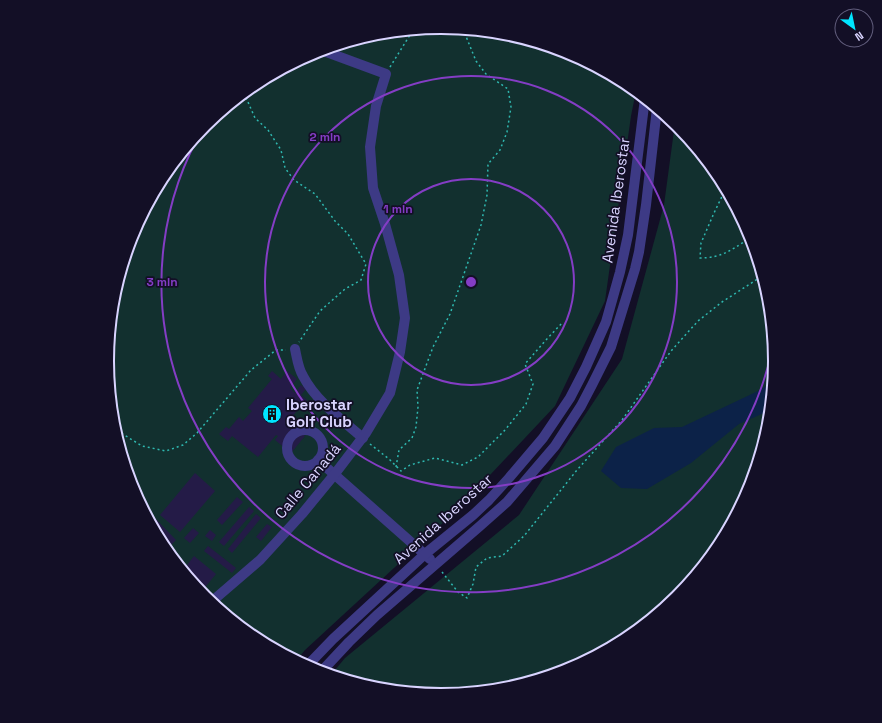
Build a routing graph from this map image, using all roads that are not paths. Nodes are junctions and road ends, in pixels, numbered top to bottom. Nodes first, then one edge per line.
1 (330, 53) edge
2 (644, 105) edge
3 (656, 114) edge
4 (295, 349) road end
5 (363, 438) junction
6 (318, 460) dead end
7 (334, 475) junction
8 (425, 554) junction
9 (435, 564) junction
10 (215, 599) edge
11 (311, 662) edge
12 (325, 668) edge

1 - 5 street, Calle Canadá
2 - 8 street, Avenida Iberostar
3 - 9 street, Avenida Iberostar
4 - 5 street
5 - 7 street, Calle Canadá
6 - 7 street
7 - 8 street
7 - 10 street, Calle Canadá
8 - 9 street
8 - 11 street, Avenida Iberostar
9 - 12 street, Avenida Iberostar

